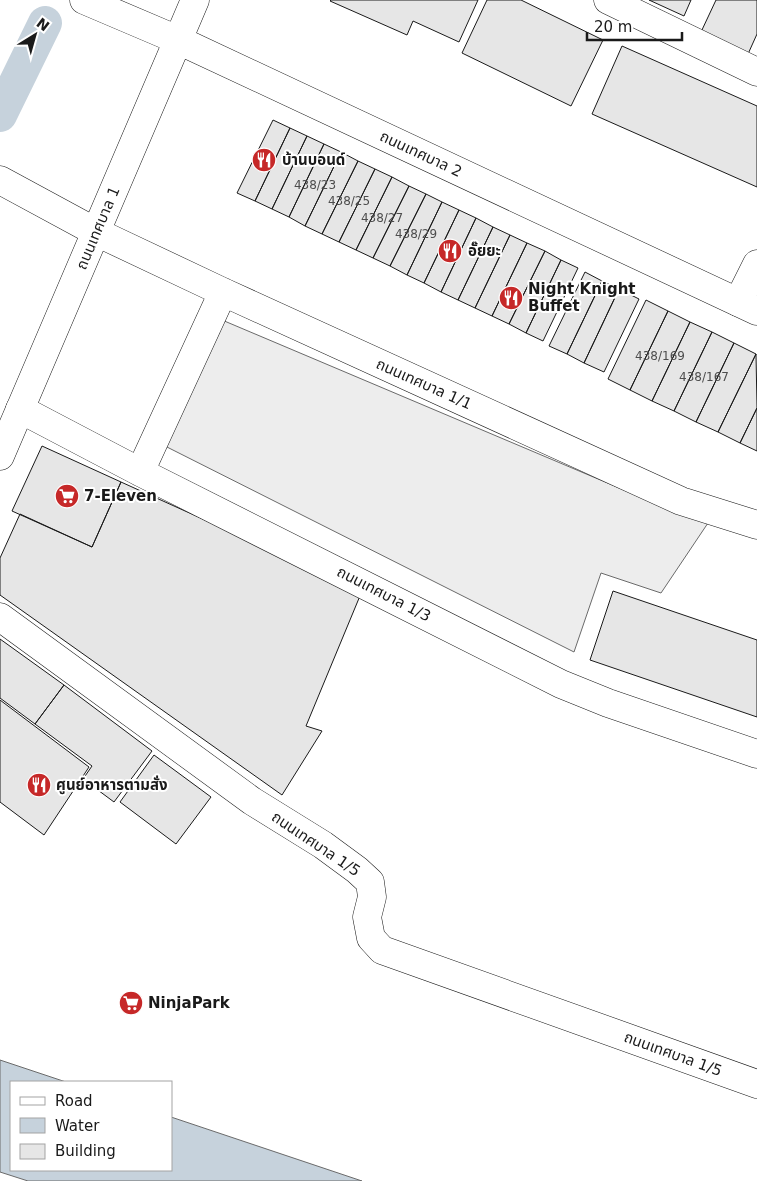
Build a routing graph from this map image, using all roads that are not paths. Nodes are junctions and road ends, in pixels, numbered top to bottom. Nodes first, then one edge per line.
1 (84, 0) edge
2 (195, 0) edge
3 (608, 0) edge
4 (178, 40) junction
5 (757, 72) edge
6 (0, 180) edge
7 (96, 232) junction
8 (757, 264) edge
9 (223, 292) junction
10 (748, 306) edge
11 (20, 409) junction
12 (0, 456) edge
13 (140, 472) junction
14 (757, 525) edge
15 (0, 617) edge
16 (757, 754) edge
17 (757, 1084) edge

1 - 4 street, ถนนเทศบาล 2
2 - 4 street, ถนนเทศบาล 1
3 - 5 street
4 - 7 street, ถนนเทศบาล 1
4 - 10 street, ถนนเทศบาล 2
6 - 7 street, ถนนเทศบาล 1/1
7 - 9 street, ถนนเทศบาล 1/1
7 - 11 street, ถนนเทศบาล 1
8 - 10 street
9 - 13 street
9 - 14 street, ถนนเทศบาล 1/1
11 - 12 street, ถนนเทศบาล 1
11 - 13 street, ถนนเทศบาล 1/3
13 - 16 street, ถนนเทศบาล 1/3
15 - 17 street, ถนนเทศบาล 1/5

